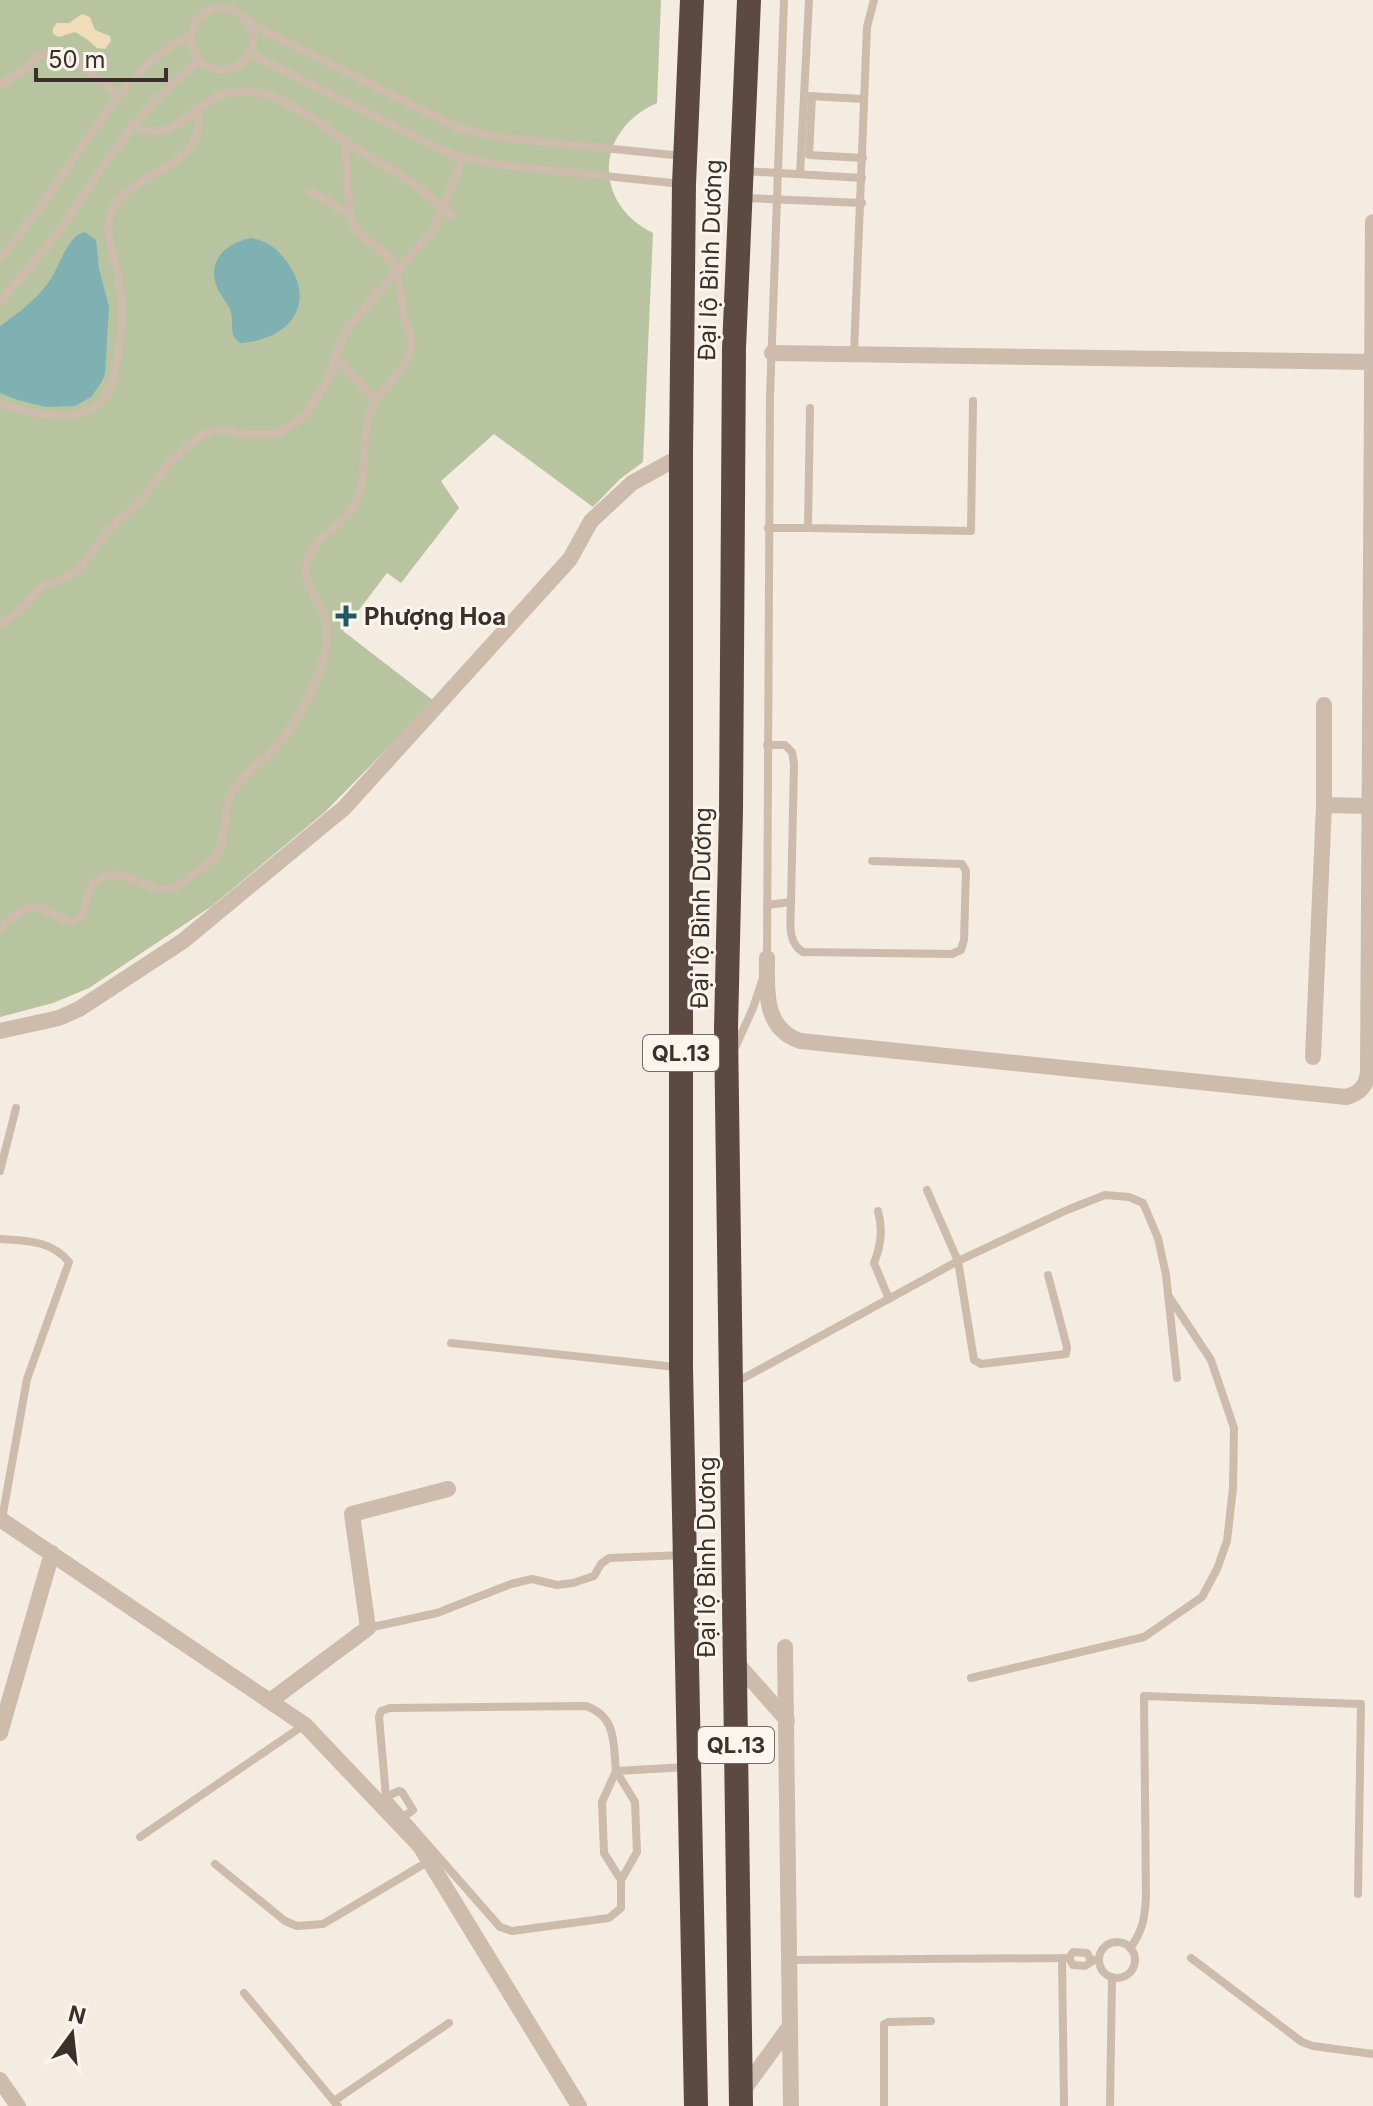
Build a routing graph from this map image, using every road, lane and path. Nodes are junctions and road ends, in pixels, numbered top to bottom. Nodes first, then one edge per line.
1 (692, 0) edge
2 (749, 0) edge
3 (784, 0) edge
4 (809, 0) edge
5 (874, 0) edge
6 (220, 4) edge
7 (249, 23) junction
8 (192, 34) junction
9 (249, 53) junction
10 (200, 61) junction
11 (0, 85) edge
12 (118, 95) junction
13 (808, 96) junction
14 (864, 99) junction
15 (197, 108) junction
16 (131, 125) junction
17 (345, 140) junction
18 (684, 156) junction
19 (461, 157) junction
20 (863, 158) junction
21 (741, 171) junction
22 (778, 173) junction
23 (800, 174) junction
24 (862, 178) junction
25 (684, 184) junction
26 (310, 191) dead end
27 (740, 198) junction
28 (777, 200) junction
29 (862, 203) junction
30 (443, 208) junction
31 (349, 214) junction
32 (452, 217) dead end
33 (1373, 222) edge
34 (0, 257) edge
35 (397, 271) junction
36 (0, 301) edge
37 (772, 353) junction
38 (854, 353) junction
39 (335, 358) junction
40 (1371, 362) junction
41 (376, 400) junction
42 (973, 401) dead end
43 (0, 404) edge
44 (810, 408) dead end
45 (681, 456) junction
46 (768, 528) junction
47 (808, 528) junction
48 (0, 625) edge
49 (1324, 705) dead end
50 (767, 745) junction
51 (1324, 805) junction
52 (1369, 806) junction
53 (872, 861) dead end
54 (791, 902) junction
55 (767, 905) junction
56 (0, 928) edge
57 (767, 961) junction
58 (0, 1031) edge
59 (1313, 1057) dead end
60 (727, 1074) junction
61 (16, 1108) dead end
62 (0, 1171) edge
63 (927, 1190) dead end
64 (878, 1211) dead end
65 (0, 1239) edge
66 (958, 1261) junction
67 (1048, 1275) dead end
68 (1167, 1295) junction
69 (889, 1299) junction
70 (451, 1343) dead end
71 (681, 1367) junction
72 (1177, 1378) dead end
73 (733, 1384) junction
74 (448, 1489) dead end
75 (4, 1492) edge
76 (1, 1519) edge
77 (52, 1553) junction
78 (684, 1555) junction
79 (368, 1628) junction
80 (785, 1647) dead end
81 (734, 1660) junction
82 (971, 1678) dead end
83 (270, 1701) junction
84 (787, 1720) junction
85 (1, 1722) edge
86 (305, 1725) junction
87 (689, 1767) junction
88 (616, 1771) junction
89 (381, 1799) junction
90 (400, 1819) junction
91 (140, 1837) dead end
92 (430, 1860) junction
93 (215, 1864) dead end
94 (621, 1880) junction
95 (1358, 1894) dead end
96 (1130, 1948) junction
97 (1065, 1958) junction
98 (1191, 1958) dead end
99 (790, 1960) junction
100 (1095, 1960) junction
101 (1112, 1977) junction
102 (244, 1993) dead end
103 (931, 2021) dead end
104 (449, 2023) dead end
105 (790, 2026) junction
106 (1373, 2054) edge
107 (0, 2080) edge
108 (742, 2099) edge
109 (336, 2104) edge
110 (18, 2106) edge
111 (579, 2106) edge
112 (696, 2106) edge
113 (791, 2106) edge
114 (884, 2106) edge
115 (1064, 2106) edge
116 (1110, 2106) edge

1 - 18 highway, Đại lộ Bình Dương / QL.13
2 - 21 highway, Đại lộ Bình Dương / QL.13
3 - 22 lane
4 - 13 lane
5 - 14 lane
6 - 7 lane
6 - 8 lane
7 - 9 lane
7 - 18 lane
8 - 10 lane
8 - 12 lane
9 - 10 lane
9 - 19 lane
10 - 16 lane
11 - 12 lane
12 - 34 lane
13 - 14 lane
13 - 20 lane
13 - 23 lane
14 - 20 lane
15 - 16 lane
15 - 17 lane
15 - 43 lane
16 - 36 lane
17 - 30 lane
17 - 31 lane
18 - 25 highway, Đại lộ Bình Dương / QL.13
19 - 25 lane
19 - 30 lane
20 - 24 lane
21 - 22 lane
21 - 27 highway, Đại lộ Bình Dương / QL.13
22 - 23 lane
22 - 28 lane
23 - 24 lane
24 - 29 lane
25 - 45 highway, Đại lộ Bình Dương / QL.13
26 - 31 lane
27 - 28 lane
27 - 60 highway, Đại lộ Bình Dương / QL.13
28 - 29 lane
28 - 37 lane
29 - 38 lane
30 - 32 lane
30 - 35 lane
31 - 35 lane
33 - 40 street
35 - 39 lane
35 - 41 lane
37 - 38 street
37 - 46 lane
38 - 40 street
39 - 41 lane
39 - 48 lane
40 - 52 street
41 - 56 lane
42 - 47 lane
44 - 47 lane
45 - 58 street
45 - 71 highway, Đại lộ Bình Dương / QL.13
46 - 47 lane
46 - 50 lane
49 - 51 street
50 - 54 lane
50 - 55 lane
51 - 52 street
51 - 59 street
52 - 57 street
53 - 54 lane
54 - 55 lane
55 - 57 lane
57 - 60 lane
60 - 73 highway, Đại lộ Bình Dương / QL.13
61 - 62 lane
63 - 66 lane
64 - 69 lane
65 - 75 lane
66 - 67 lane
66 - 68 lane
66 - 69 lane
68 - 72 lane
68 - 82 lane
69 - 73 lane
70 - 71 lane
71 - 78 highway, Đại lộ Bình Dương / QL.13
73 - 81 highway, Đại lộ Bình Dương / QL.13
74 - 79 street
75 - 76 lane
76 - 77 street
77 - 83 street
77 - 85 street
78 - 79 lane
78 - 87 highway, Đại lộ Bình Dương / QL.13
79 - 83 street
80 - 84 street
81 - 84 street
81 - 108 highway, Đại lộ Bình Dương / QL.13
83 - 86 street
84 - 99 street
86 - 89 street
86 - 91 lane
87 - 88 lane
87 - 112 highway, Đại lộ Bình Dương / QL.13
88 - 89 lane
88 - 94 lane
88 - 94 lane
89 - 90 street
89 - 90 lane
90 - 92 street
90 - 94 lane
92 - 93 lane
92 - 111 street
95 - 96 lane
96 - 100 lane
96 - 101 lane
97 - 99 lane
97 - 100 lane
97 - 115 lane
98 - 106 lane
99 - 105 street
100 - 101 lane
101 - 116 lane
102 - 109 lane
103 - 114 lane
104 - 109 lane
105 - 108 street
105 - 113 street
107 - 110 street

